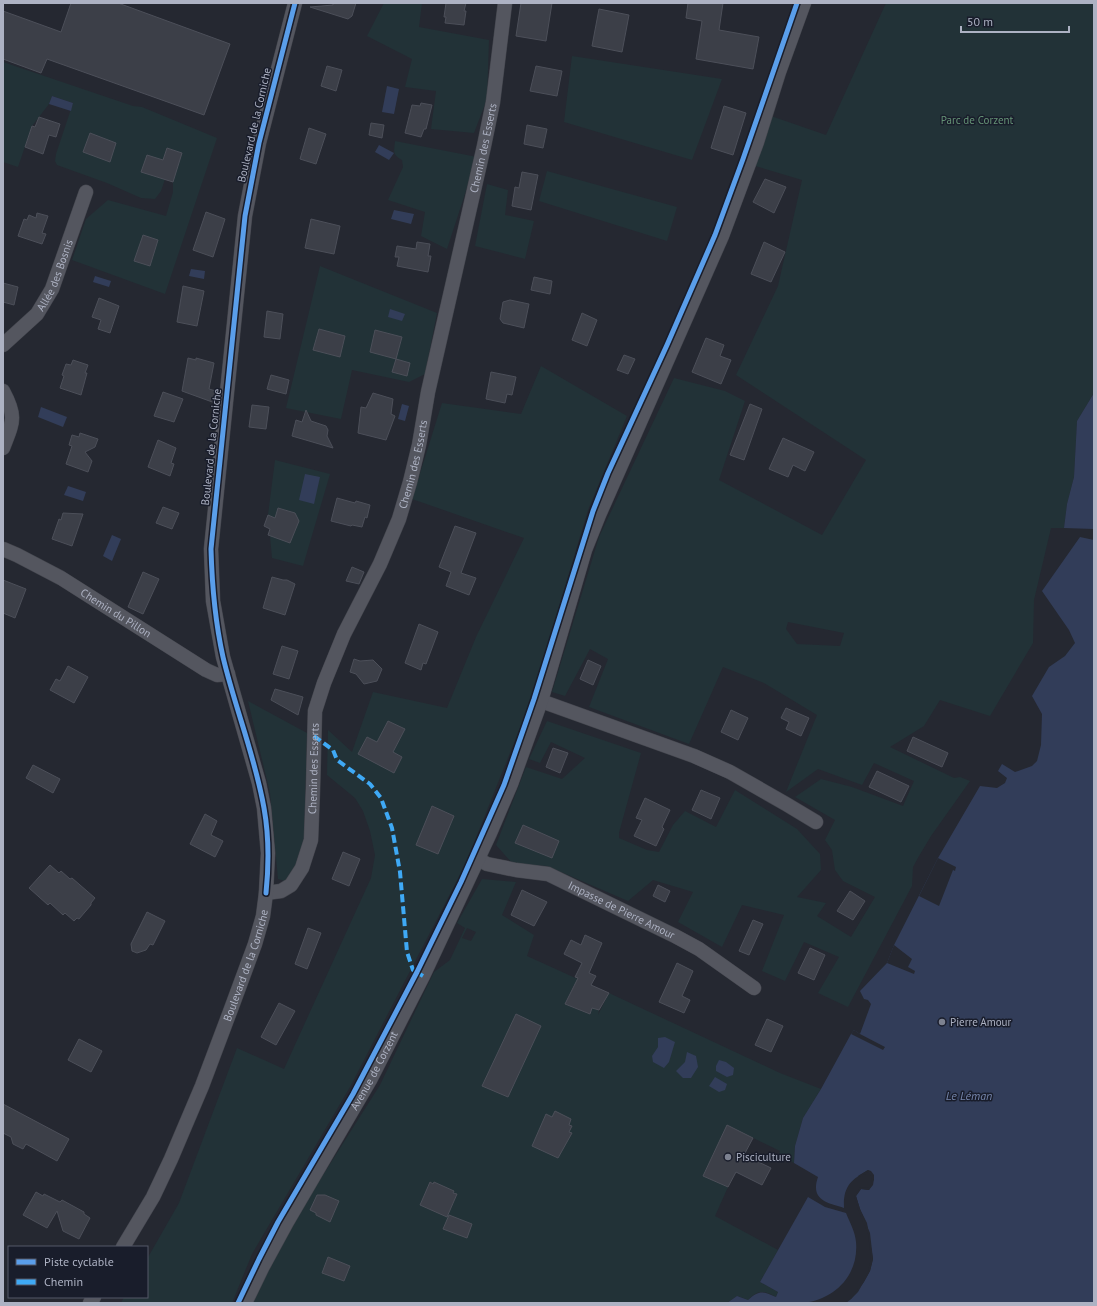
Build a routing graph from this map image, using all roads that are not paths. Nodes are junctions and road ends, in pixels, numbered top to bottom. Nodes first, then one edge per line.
1 (295, 3) edge
2 (505, 3) edge
3 (804, 3) edge
4 (86, 192) dead end
5 (3, 345) edge
6 (3, 391) edge
7 (3, 448) edge
8 (3, 550) edge
9 (228, 674) junction
10 (541, 701) junction
11 (816, 822) dead end
12 (478, 860) junction
13 (266, 893) junction
14 (754, 988) dead end
15 (124, 1246) edge
16 (245, 1303) edge

1 - 9 street, Boulevard de la Corniche
2 - 13 street, Chemin des Esserts
3 - 10 street, Avenue de Corzent
4 - 5 street, Allée des Bosnis
6 - 7 street
8 - 9 street, Chemin du Pillon
9 - 13 street, Boulevard de la Corniche
10 - 11 street
10 - 12 street, Avenue de Corzent
12 - 14 street, Impasse de Pierre Amour
12 - 16 street, Avenue de Corzent
13 - 15 street, Boulevard de la Corniche

